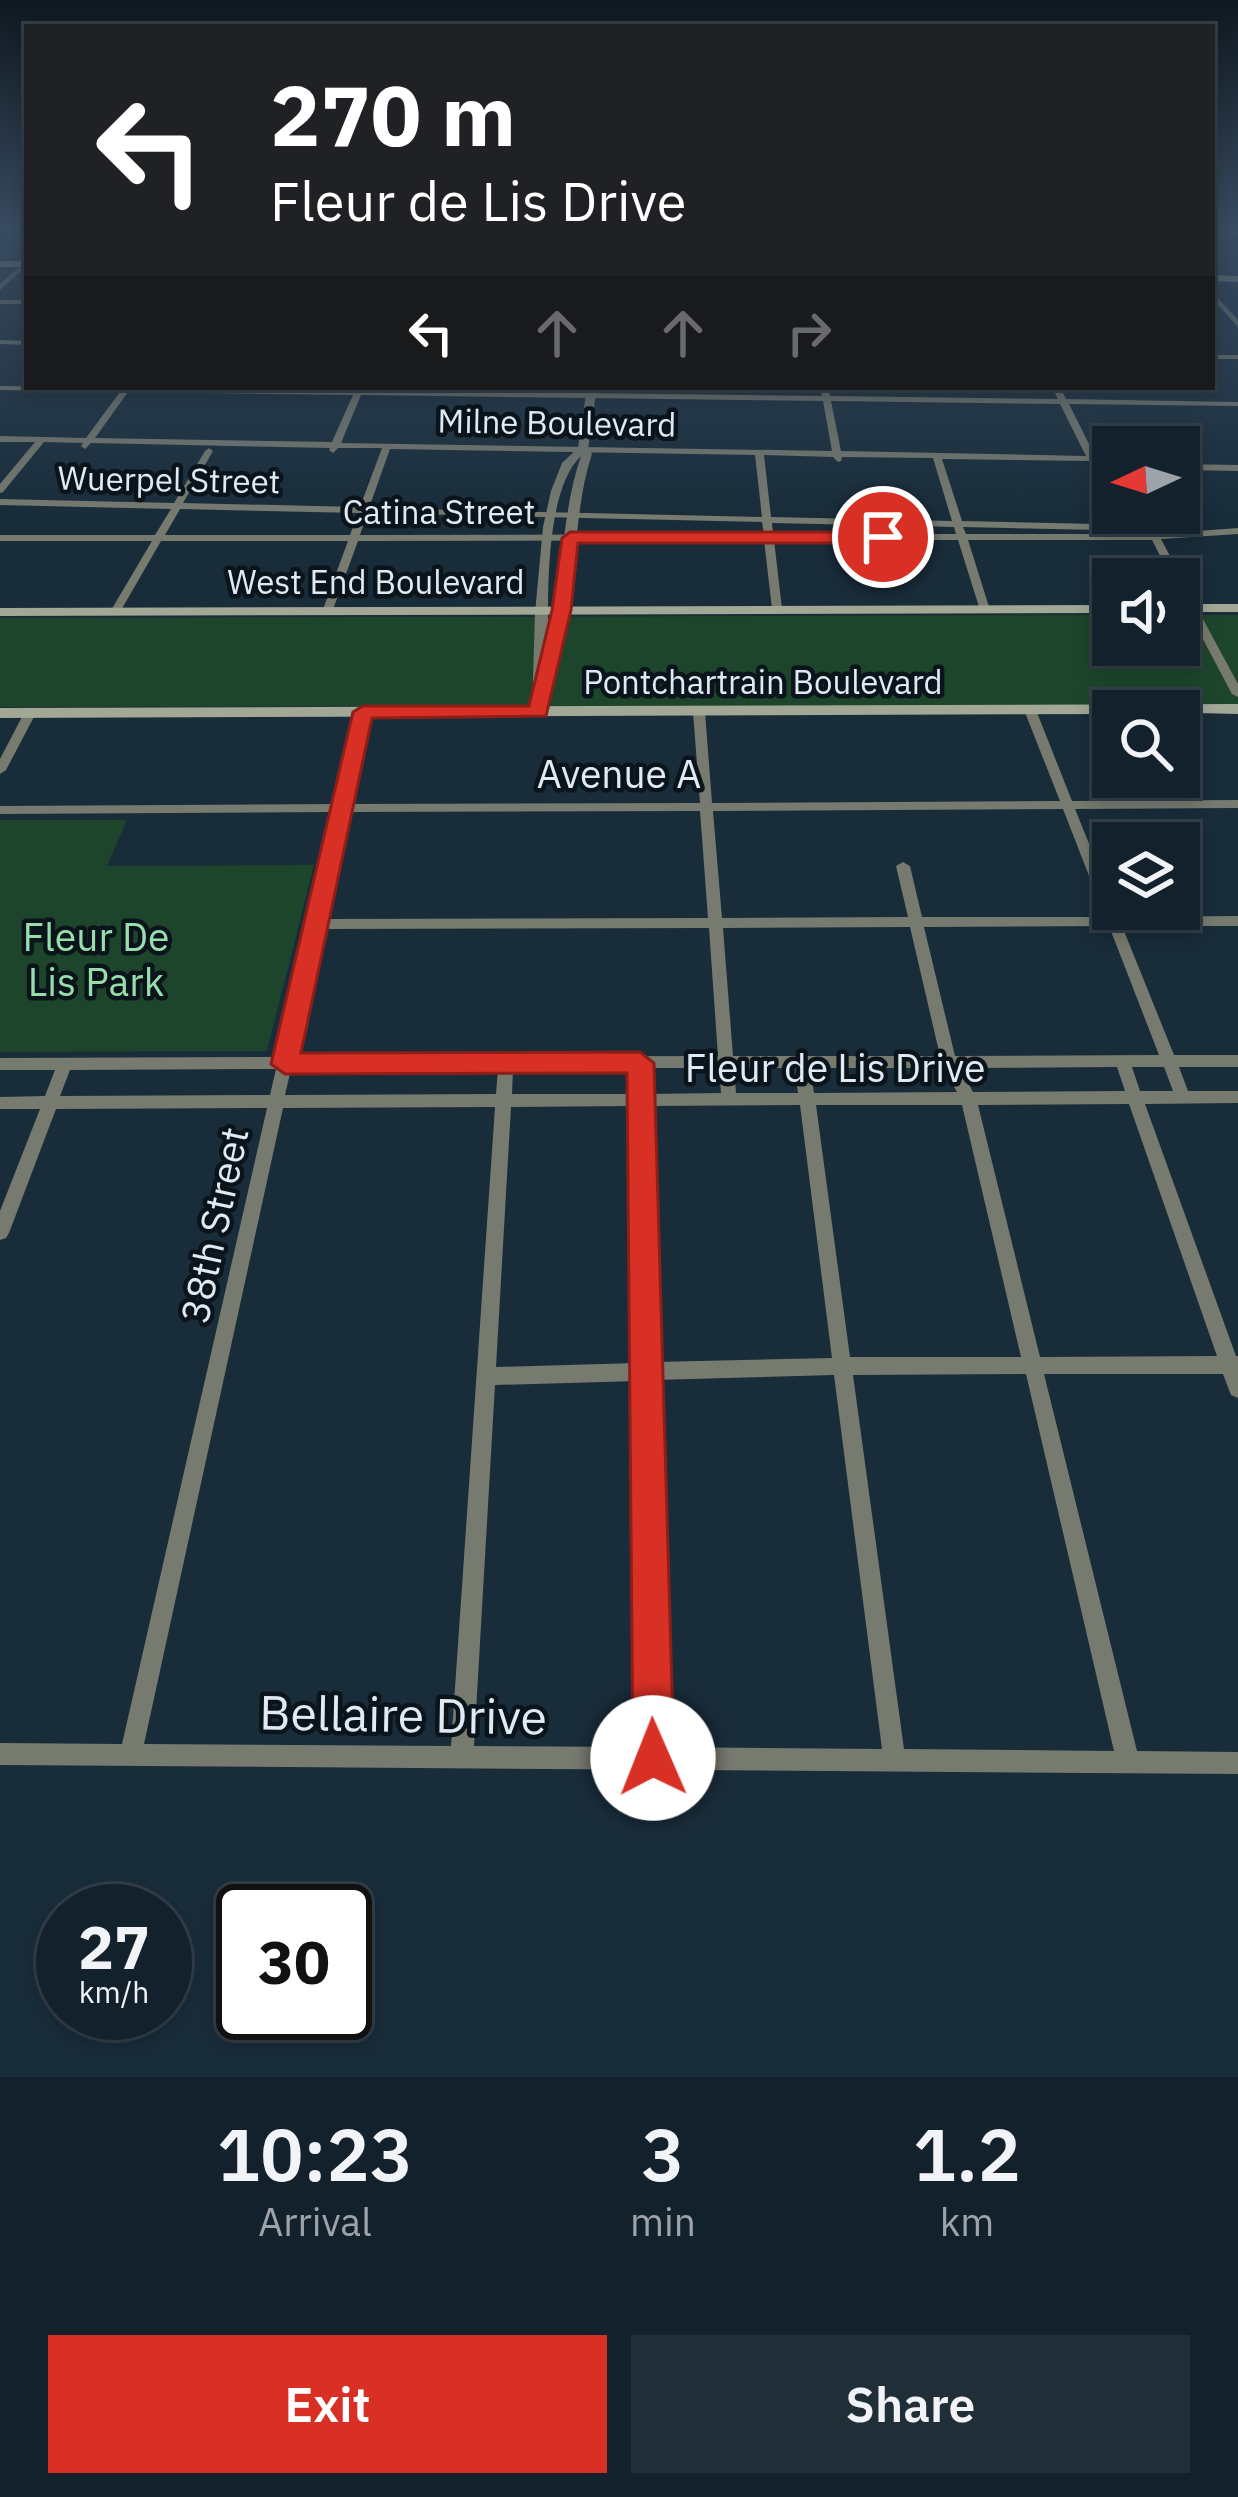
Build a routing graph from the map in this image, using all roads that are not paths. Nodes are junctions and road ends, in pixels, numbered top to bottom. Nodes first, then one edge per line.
1 (126, 390) edge
2 (359, 390) edge
3 (1058, 390) edge
4 (591, 391) edge
5 (825, 393) edge
6 (1064, 402) junction
7 (1238, 404) edge
8 (0, 443) edge
9 (38, 444) junction
10 (86, 445) junction
11 (334, 449) junction
12 (386, 450) junction
13 (209, 451) junction
14 (584, 453) junction
15 (759, 456) junction
16 (569, 457) junction
17 (838, 458) junction
18 (937, 460) junction
19 (1092, 460) edge
20 (1092, 462) edge
21 (1200, 463) edge
22 (1238, 464) edge
23 (0, 490) edge
24 (0, 502) edge
25 (177, 507) junction
26 (363, 510) junction
27 (553, 513) junction
28 (572, 513) junction
29 (764, 517) junction
30 (955, 520) junction
31 (1092, 524) edge
32 (1200, 531) edge
33 (1238, 531) edge
34 (1154, 534) edge
35 (1178, 534) edge
36 (961, 537) junction
37 (1155, 537) junction
38 (0, 538) edge
39 (353, 538) junction
40 (549, 538) junction
41 (570, 538) junction
42 (767, 538) junction
43 (157, 539) junction
44 (1166, 558) edge
45 (1200, 608) edge
46 (1238, 608) edge
47 (777, 609) junction
48 (1092, 609) edge
49 (540, 610) junction
50 (561, 610) junction
51 (985, 610) junction
52 (0, 612) edge
53 (116, 612) junction
54 (327, 612) junction
55 (1200, 632) edge
56 (542, 678) junction
57 (1238, 694) edge
58 (1238, 709) edge
59 (1030, 710) junction
60 (363, 712) junction
61 (538, 712) junction
62 (699, 712) junction
63 (0, 713) edge
64 (30, 713) junction
65 (0, 770) edge
66 (1066, 804) junction
67 (1238, 804) edge
68 (705, 805) junction
69 (341, 808) junction
70 (0, 810) edge
71 (903, 866) dead end
72 (1092, 870) edge
73 (1092, 921) edge
74 (1200, 921) edge
75 (1238, 921) edge
76 (914, 922) junction
77 (717, 923) junction
78 (316, 924) junction
79 (1116, 930) edge
80 (1122, 1061) junction
81 (1170, 1061) junction
82 (1238, 1061) edge
83 (728, 1062) junction
84 (802, 1062) junction
85 (949, 1062) junction
86 (506, 1063) junction
87 (640, 1063) junction
88 (0, 1064) edge
89 (65, 1064) junction
90 (285, 1064) junction
91 (1184, 1097) junction
92 (1238, 1097) edge
93 (1134, 1098) junction
94 (969, 1100) junction
95 (729, 1101) junction
96 (807, 1101) junction
97 (274, 1102) junction
98 (505, 1102) junction
99 (640, 1102) junction
100 (0, 1103) edge
101 (50, 1103) junction
102 (0, 1233) edge
103 (1036, 1365) junction
104 (1234, 1365) edge
105 (842, 1366) junction
106 (645, 1370) junction
107 (484, 1376) junction
108 (1238, 1389) edge
109 (131, 1752) junction
110 (0, 1754) edge
111 (462, 1757) junction
112 (653, 1758) junction
113 (894, 1759) junction
114 (1128, 1762) junction
115 (1238, 1763) edge

1 - 10 street
2 - 4 street
2 - 11 street
3 - 6 street
4 - 5 street
4 - 14 street
5 - 6 street
5 - 17 street
6 - 7 street
6 - 19 street
8 - 9 street, Milne Boulevard
9 - 10 street, Milne Boulevard
9 - 23 street
10 - 11 street, Milne Boulevard
10 - 13 street, Milne Boulevard
11 - 12 street, Milne Boulevard
11 - 13 street, Milne Boulevard
12 - 14 street, Milne Boulevard
12 - 16 street, Milne Boulevard
12 - 26 street
13 - 25 street
14 - 15 street, Milne Boulevard
14 - 16 street
14 - 28 street
15 - 17 street, Milne Boulevard
15 - 29 street
16 - 27 street
17 - 18 street, Milne Boulevard
18 - 20 street, Milne Boulevard
18 - 30 street
21 - 22 street
24 - 25 street, Wuerpel Street
25 - 26 street, Wuerpel Street
25 - 43 street
26 - 27 street, Wuerpel Street
26 - 39 street
27 - 28 street, Wuerpel Street
27 - 40 street
28 - 29 street, Wuerpel Street
28 - 41 street
29 - 30 street, Wuerpel Street
29 - 42 street
30 - 31 street, Wuerpel Street
30 - 36 street
32 - 33 street, Catina Street
34 - 37 street
35 - 37 street, Catina Street
36 - 37 street, Catina Street
36 - 42 street, Catina Street
36 - 51 street
37 - 44 street
38 - 43 street, Catina Street
39 - 40 street, Catina Street
39 - 43 street, Catina Street
39 - 54 street
40 - 41 street, Catina Street
40 - 49 street
41 - 42 street, Catina Street
41 - 50 street
42 - 47 street
43 - 53 street
45 - 46 main road
47 - 50 main road, West End Boulevard
47 - 51 main road, West End Boulevard
48 - 51 main road, West End Boulevard
49 - 50 main road, West End Boulevard
49 - 54 main road, West End Boulevard
49 - 56 street
50 - 56 street
52 - 53 main road, West End Boulevard
53 - 54 main road, West End Boulevard
55 - 57 street
56 - 61 street
58 - 59 main road, Pontchartrain Boulevard
59 - 62 main road, Pontchartrain Boulevard
59 - 66 street
60 - 61 main road, Pontchartrain Boulevard
60 - 64 main road, Pontchartrain Boulevard
60 - 69 street, 38th Street
61 - 62 main road, Pontchartrain Boulevard
62 - 68 street
63 - 64 main road, Pontchartrain Boulevard
64 - 65 street
66 - 67 street, Avenue A
66 - 68 street, Avenue A
66 - 72 street
68 - 69 street, Avenue A
68 - 77 street
69 - 70 street, Avenue A
69 - 78 street, 38th Street
71 - 76 street
73 - 76 street
74 - 75 street
76 - 77 street
76 - 85 street
77 - 78 street
77 - 83 street
78 - 90 street, 38th Street
79 - 81 street
80 - 81 street, Fleur de Lis Drive
80 - 85 street, Fleur de Lis Drive
80 - 93 street
81 - 82 street, Fleur de Lis Drive
81 - 91 street
83 - 84 street, Fleur de Lis Drive
83 - 87 street, Fleur de Lis Drive
83 - 95 street
84 - 85 street, Fleur de Lis Drive
84 - 96 street
85 - 94 street
86 - 87 street, Fleur de Lis Drive
86 - 90 street, Fleur de Lis Drive
86 - 98 street
87 - 99 street
88 - 89 street, Fleur de Lis Drive
89 - 90 street, Fleur de Lis Drive
89 - 101 street
90 - 97 street, 38th Street
91 - 92 street, Fleur de Lis Drive
91 - 93 street, Fleur de Lis Drive
93 - 94 street, Fleur de Lis Drive
93 - 104 street
94 - 96 street, Fleur de Lis Drive
94 - 103 street
95 - 96 street, Fleur de Lis Drive
95 - 99 street, Fleur de Lis Drive
96 - 105 street
97 - 98 street, Fleur de Lis Drive
97 - 101 street, Fleur de Lis Drive
97 - 109 street, 38th Street
98 - 99 street, Fleur de Lis Drive
98 - 107 street
99 - 106 street
100 - 101 street, Fleur de Lis Drive
101 - 102 street
103 - 104 street
103 - 105 street
103 - 114 street
104 - 108 street
105 - 106 street
105 - 113 street
106 - 107 street
106 - 112 street
107 - 111 street
109 - 110 street, Bellaire Drive
109 - 111 street, Bellaire Drive
111 - 112 street, Bellaire Drive
112 - 113 street, Bellaire Drive
113 - 114 street, Bellaire Drive
114 - 115 street, Bellaire Drive

